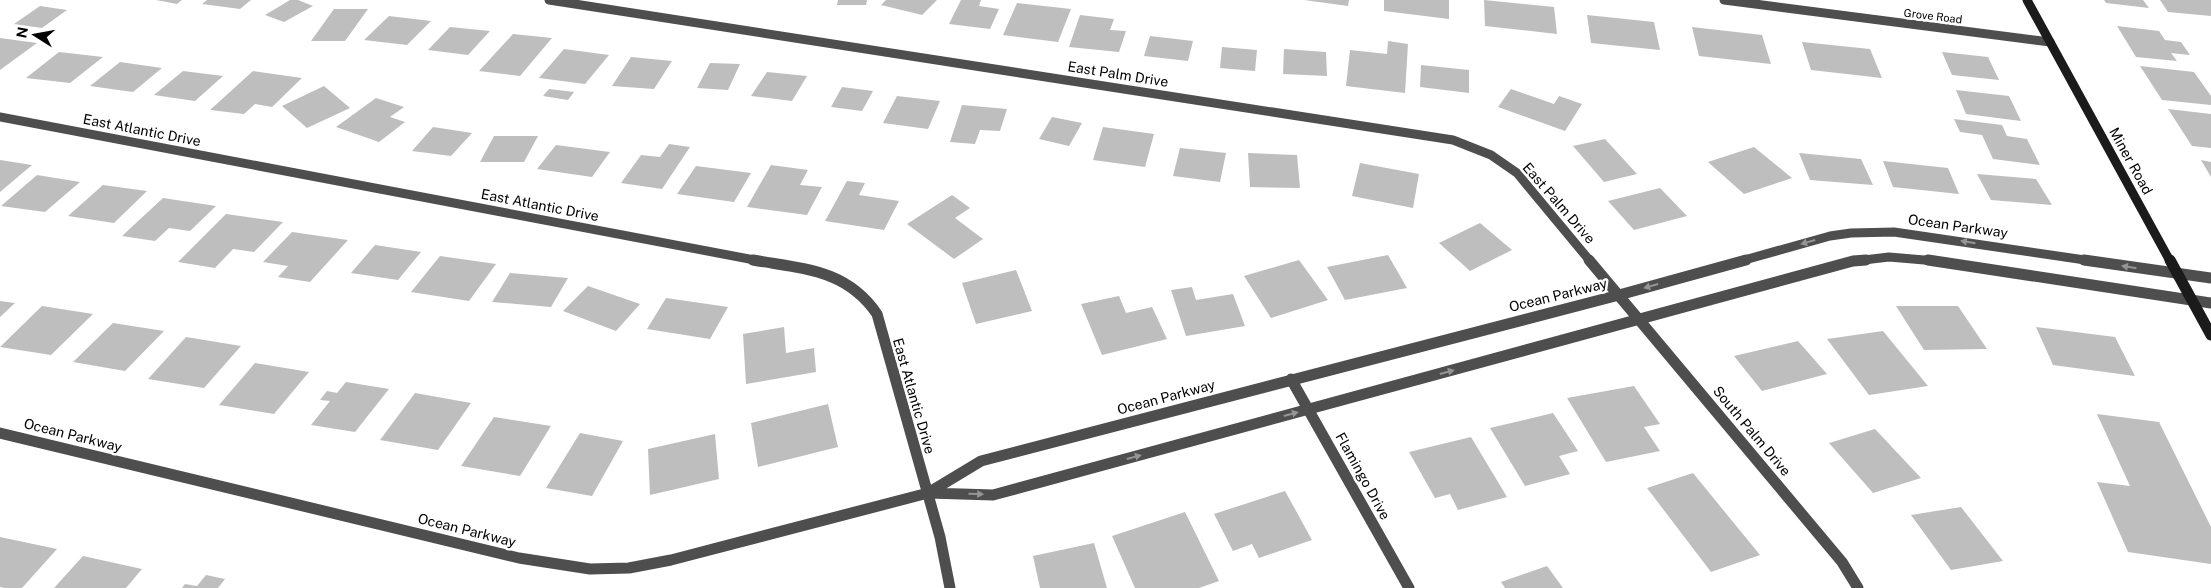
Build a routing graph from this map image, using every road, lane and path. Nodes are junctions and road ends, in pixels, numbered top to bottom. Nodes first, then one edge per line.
1 (549, 0) edge
2 (616, 0) edge
3 (1724, 0) edge
4 (2027, 0) edge
5 (608, 9) junction
6 (2050, 42) junction
7 (0, 117) edge
8 (2177, 274) junction
9 (2211, 278) edge
10 (1619, 295) junction
11 (2192, 301) junction
12 (2211, 303) edge
13 (1640, 320) junction
14 (2211, 335) edge
15 (1291, 379) junction
16 (1309, 410) junction
17 (0, 433) edge
18 (928, 492) junction
19 (950, 588) edge
20 (1409, 588) edge
21 (1858, 588) edge

1 - 5 street, East Palm Drive
2 - 5 street
3 - 6 street, Grove Road
4 - 6 street, Miner Road
5 - 10 street, East Palm Drive
6 - 8 street, Miner Road
7 - 18 street, East Atlantic Drive
8 - 9 street, Ocean Parkway
8 -> 10 street, Ocean Parkway
8 - 11 street, Miner Road
10 - 13 street, South Palm Drive
10 - 15 street, Ocean Parkway
11 - 12 street, Ocean Parkway
11 - 13 street, Ocean Parkway
11 - 14 street, Miner Road
16 -> 13 street, Ocean Parkway
13 - 21 street, South Palm Drive
15 - 16 street, Flamingo Drive
15 - 18 street, Ocean Parkway
18 -> 16 street, Ocean Parkway
16 - 20 street, Flamingo Drive
17 - 18 street, Ocean Parkway
18 - 19 street, East Atlantic Drive

